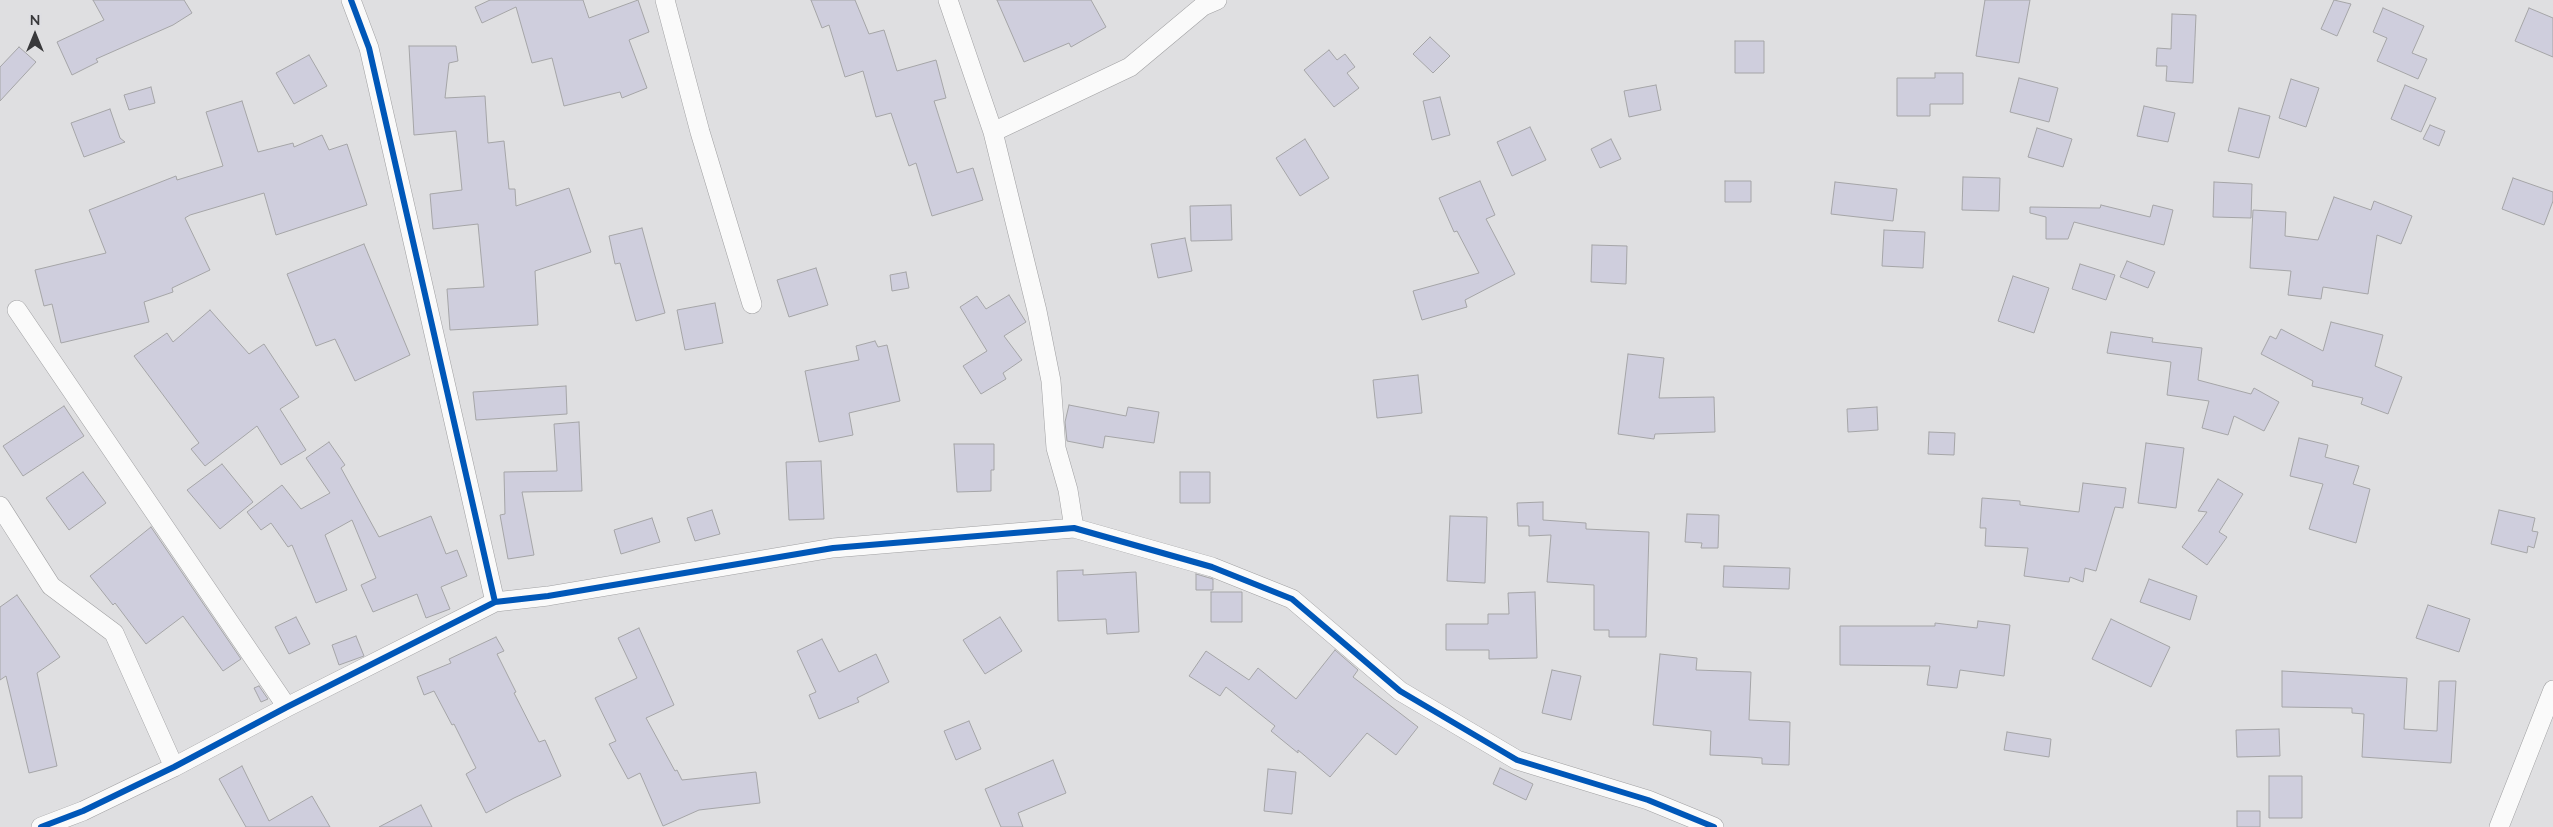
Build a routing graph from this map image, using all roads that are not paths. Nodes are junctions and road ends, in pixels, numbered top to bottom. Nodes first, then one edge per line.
1 (352, 0) edge
2 (665, 0) edge
3 (948, 0) edge
4 (1217, 0) edge
5 (993, 132) junction
6 (752, 304) dead end
7 (17, 310) dead end
8 (0, 506) edge
9 (1074, 528) junction
10 (495, 602) junction
11 (2553, 690) edge
12 (288, 707) junction
13 (174, 768) junction
14 (41, 827) edge
15 (1714, 827) edge
16 (2499, 827) edge

1 - 10 street
2 - 6 street
3 - 5 street
4 - 5 street
5 - 9 street
7 - 12 street
8 - 13 street
9 - 10 street
9 - 15 street
10 - 12 street
11 - 16 street
12 - 13 street
13 - 14 street

